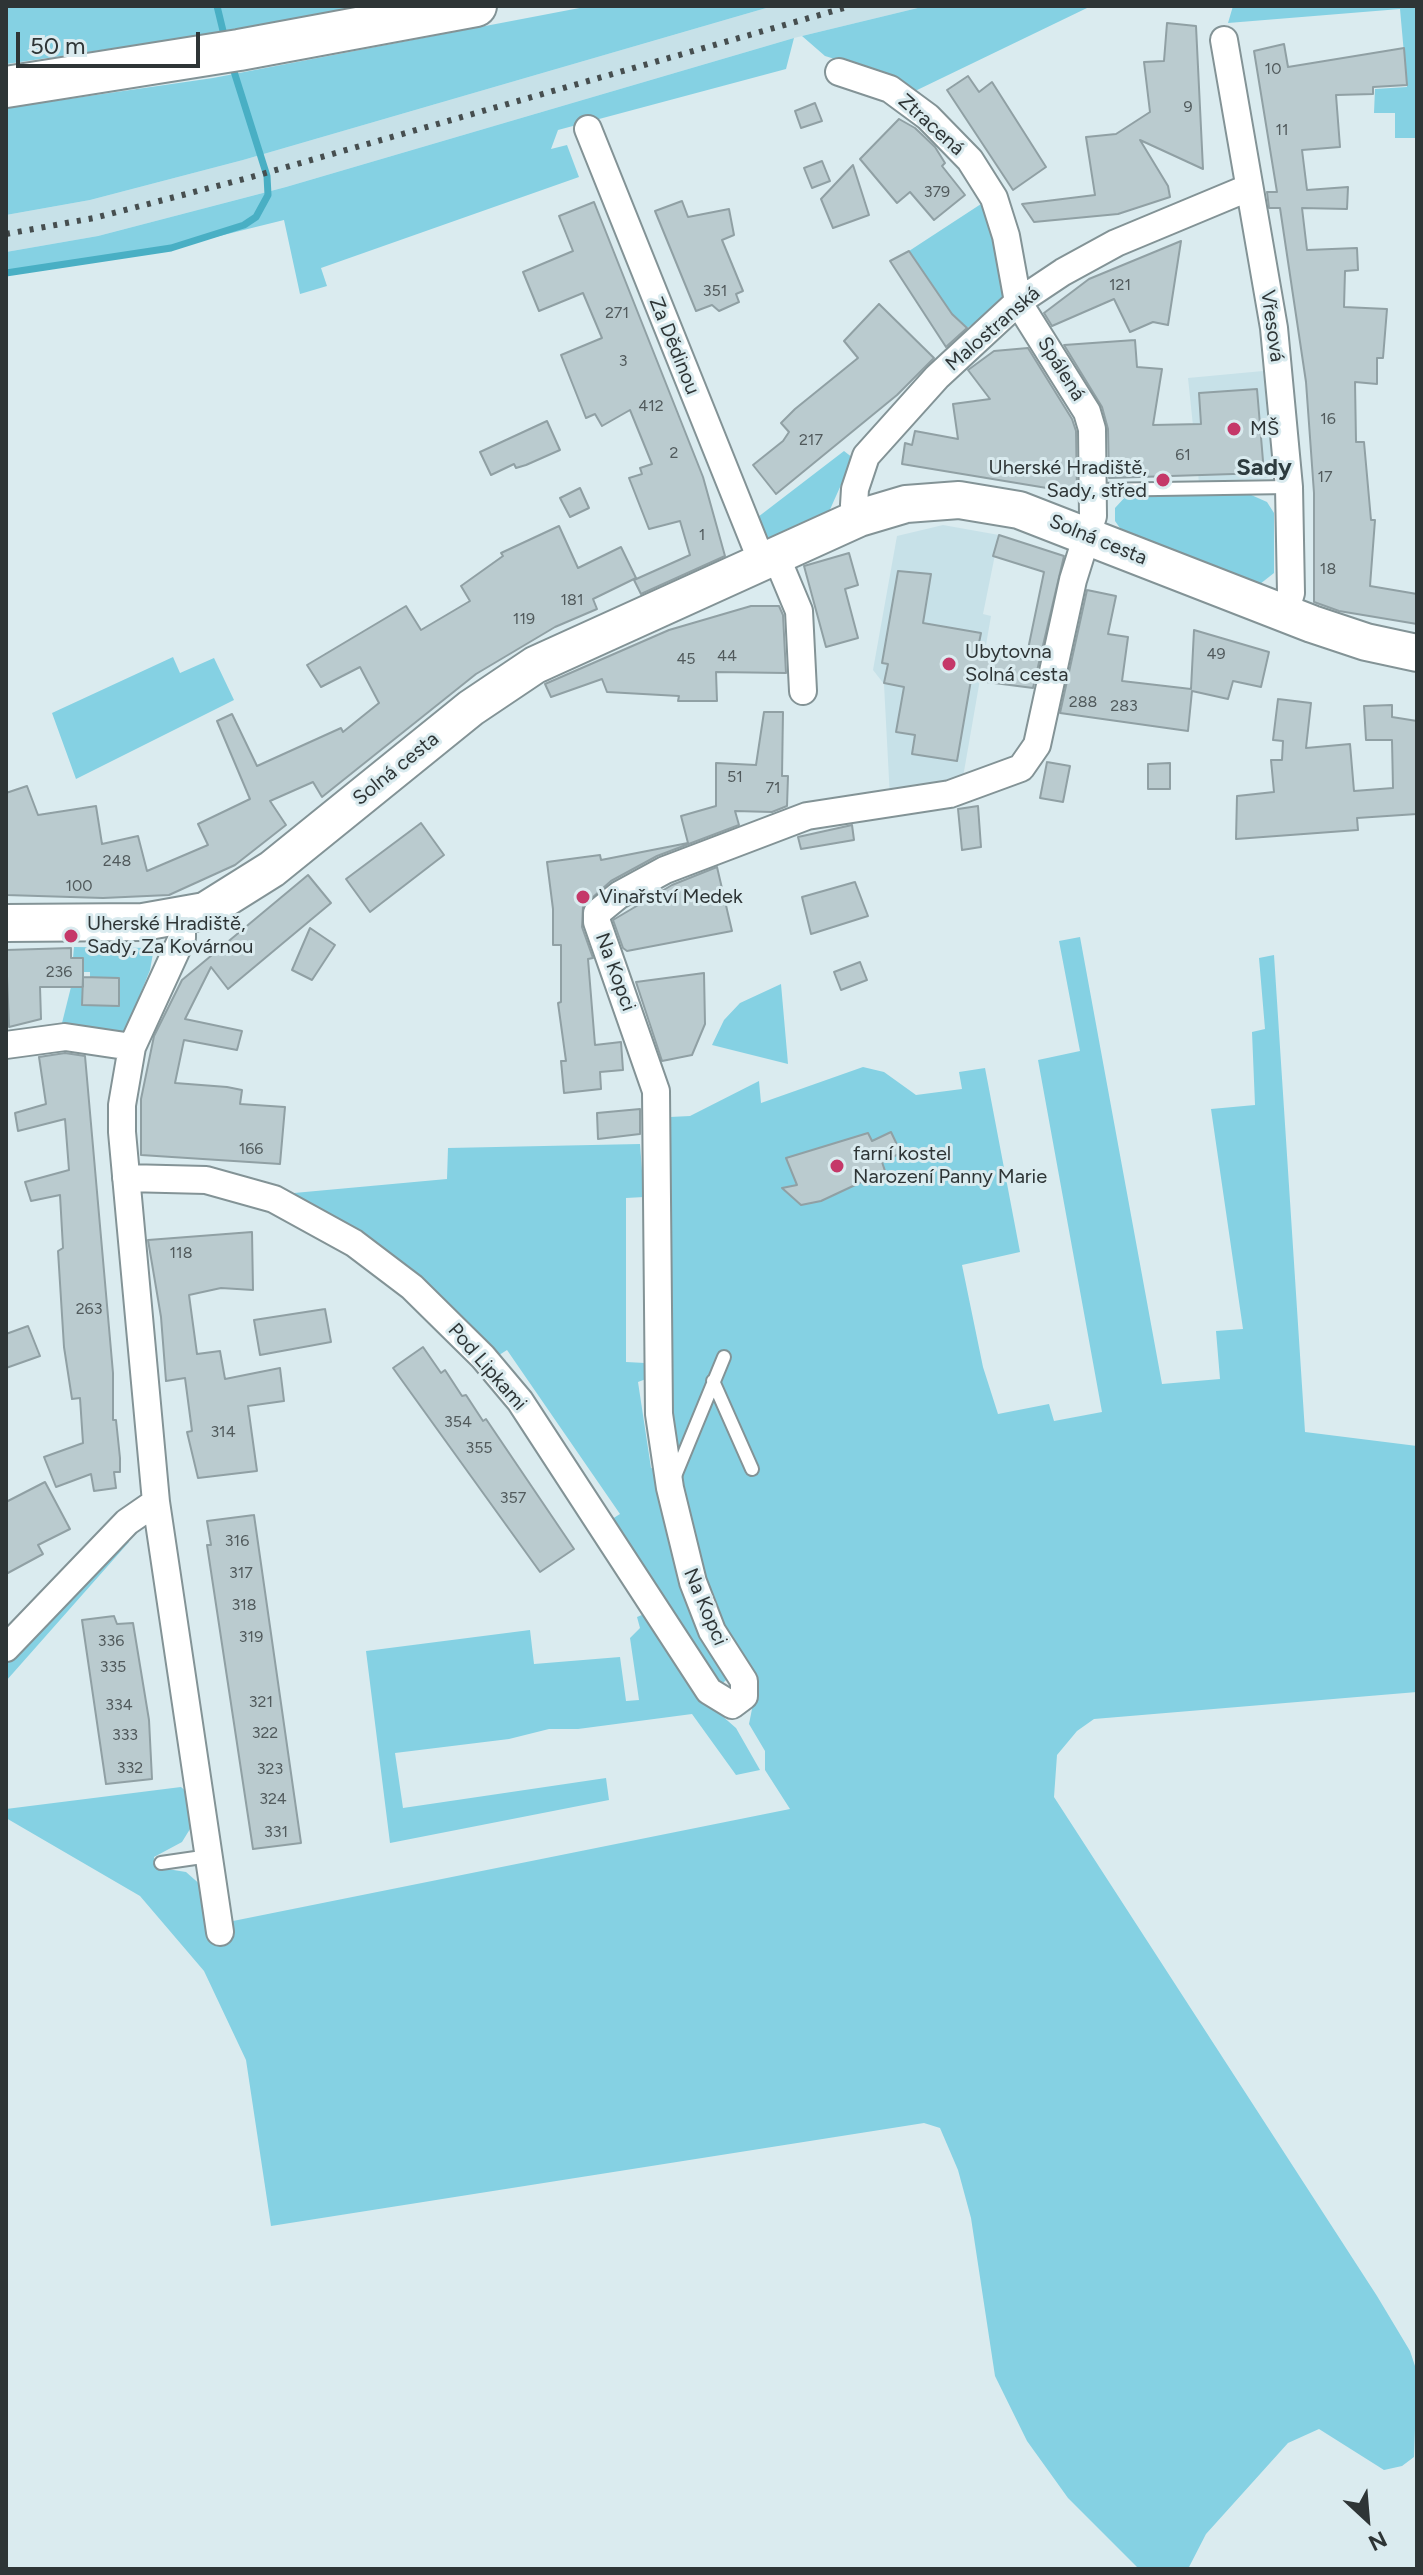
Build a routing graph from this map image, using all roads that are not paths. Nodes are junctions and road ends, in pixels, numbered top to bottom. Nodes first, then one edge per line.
1 (476, 6) edge
2 (1224, 40) dead end
3 (839, 72) dead end
4 (6, 87) edge
5 (588, 129) dead end
6 (1248, 188) junction
7 (1018, 302) junction
8 (1289, 487) junction
9 (1094, 490) junction
10 (859, 518) junction
11 (1087, 535) junction
12 (769, 559) junction
13 (1285, 613) junction
14 (1417, 653) edge
15 (803, 691) dead end
16 (182, 917) junction
17 (6, 923) edge
18 (6, 1045) edge
19 (132, 1047) junction
20 (126, 1178) junction
21 (724, 1357) dead end
22 (713, 1381) junction
23 (752, 1469) dead end
24 (670, 1488) junction
25 (156, 1502) junction
26 (6, 1648) edge
27 (735, 1704) joint
28 (209, 1856) junction
29 (161, 1863) dead end
30 (220, 1932) dead end

1 - 4 main road
2 - 6 street, Vřesová
3 - 7 street, Ztracená
5 - 12 street, Za Dědinou
6 - 7 street, Malostranská
6 - 8 street, Vřesová
7 - 9 street, Spálená
7 - 10 street, Malostranská
8 - 9 lane
8 - 13 street, Vřesová
9 - 11 street, Spálená
10 - 11 street, Solná cesta
10 - 12 street, Solná cesta
11 - 13 street, Solná cesta
11 - 24 street, Na Kopci
12 - 15 street
12 - 16 street, Solná cesta
13 - 14 street, Solná cesta
16 - 17 street, Solná cesta
16 - 19 street
18 - 19 street
19 - 20 street
20 - 25 street
20 - 27 street, Pod Lipkami
21 - 22 lane
22 - 23 lane
22 - 24 lane
24 - 27 street, Na Kopci
25 - 26 street
25 - 28 street
28 - 29 lane
28 - 30 street

